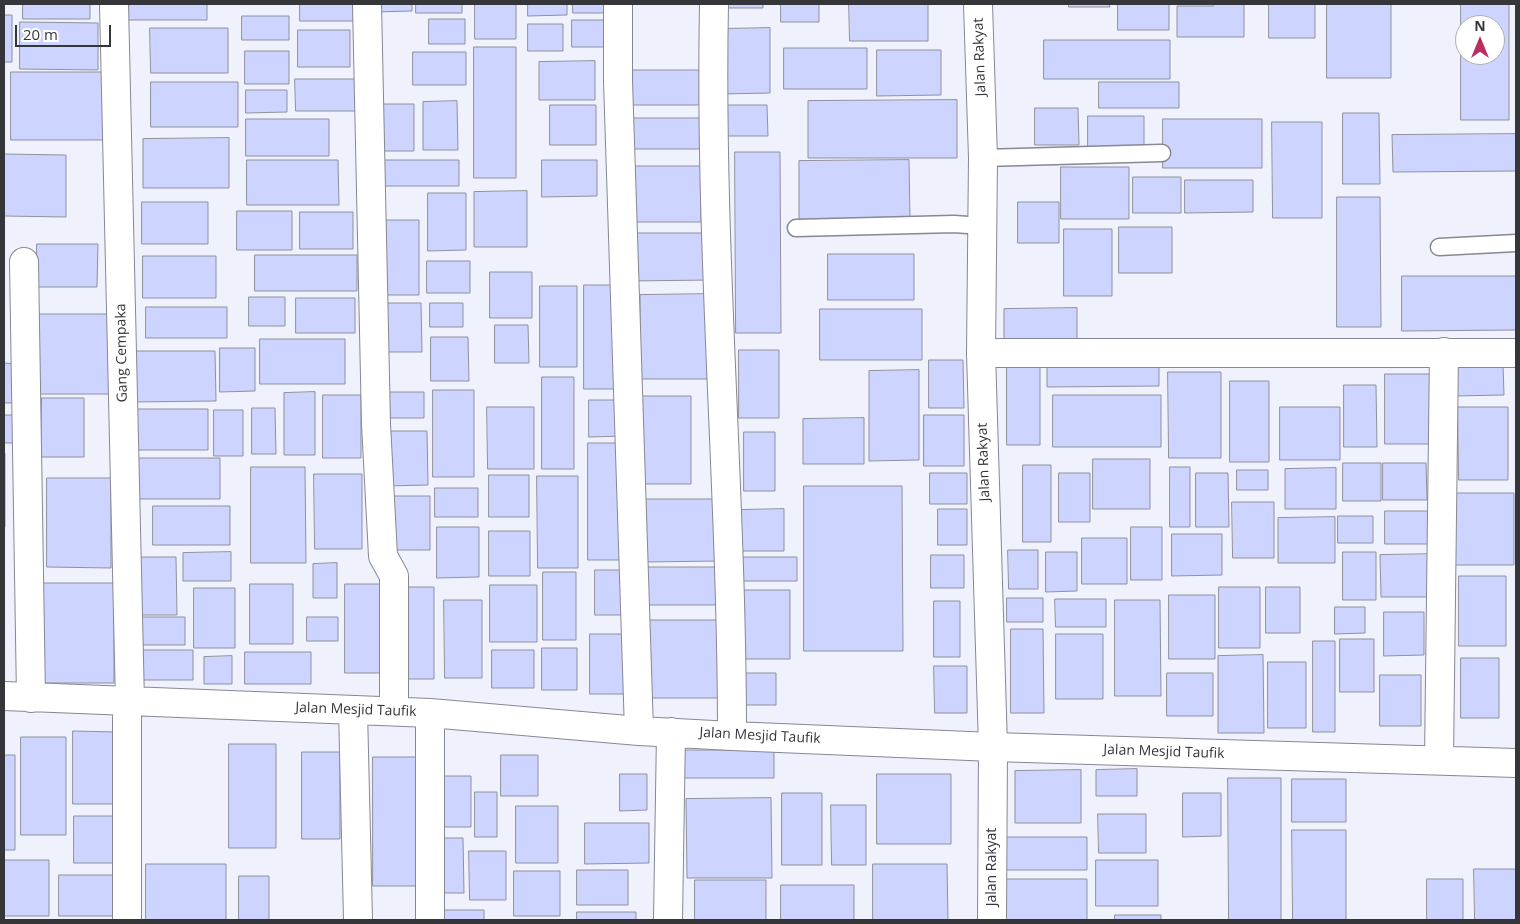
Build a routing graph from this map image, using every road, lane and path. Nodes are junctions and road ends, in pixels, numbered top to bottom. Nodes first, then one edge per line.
1 (114, 4) edge
2 (368, 4) edge
3 (618, 4) edge
4 (714, 4) edge
5 (978, 4) edge
6 (1162, 153) dead end
7 (983, 158) junction
8 (982, 226) junction
9 (796, 228) dead end
10 (1516, 243) edge
11 (1440, 247) dead end
12 (24, 262) dead end
13 (1444, 352) junction
14 (981, 353) junction
15 (1516, 353) edge
16 (4, 696) edge
17 (31, 698) junction
18 (128, 703) junction
19 (353, 710) junction
20 (394, 711) junction
21 (430, 713) junction
22 (639, 731) junction
23 (671, 732) junction
24 (732, 736) junction
25 (993, 747) junction
26 (1440, 760) junction
27 (1516, 762) edge
28 (127, 920) edge
29 (358, 920) edge
30 (430, 920) edge
31 (668, 920) edge
32 (992, 920) edge

1 - 18 street, Gang Cempaka
2 - 20 street
3 - 22 street
4 - 24 street
5 - 7 street, Jalan Rakyat
6 - 7 lane
7 - 8 street, Jalan Rakyat
8 - 9 lane
8 - 14 street, Jalan Rakyat
10 - 11 lane
12 - 17 street
13 - 14 street
13 - 15 street
13 - 26 street
14 - 25 street, Jalan Rakyat
16 - 17 street, Jalan Mesjid Taufik
17 - 18 street, Jalan Mesjid Taufik
18 - 19 street, Jalan Mesjid Taufik
18 - 28 street, Gang Cempaka
19 - 20 street, Jalan Mesjid Taufik
19 - 29 street
20 - 21 street, Jalan Mesjid Taufik
21 - 22 street, Jalan Mesjid Taufik
21 - 30 street
22 - 23 street, Jalan Mesjid Taufik
23 - 24 street, Jalan Mesjid Taufik
23 - 31 street
24 - 25 street, Jalan Mesjid Taufik
25 - 26 street, Jalan Mesjid Taufik
25 - 32 street, Jalan Rakyat
26 - 27 street, Jalan Mesjid Taufik

